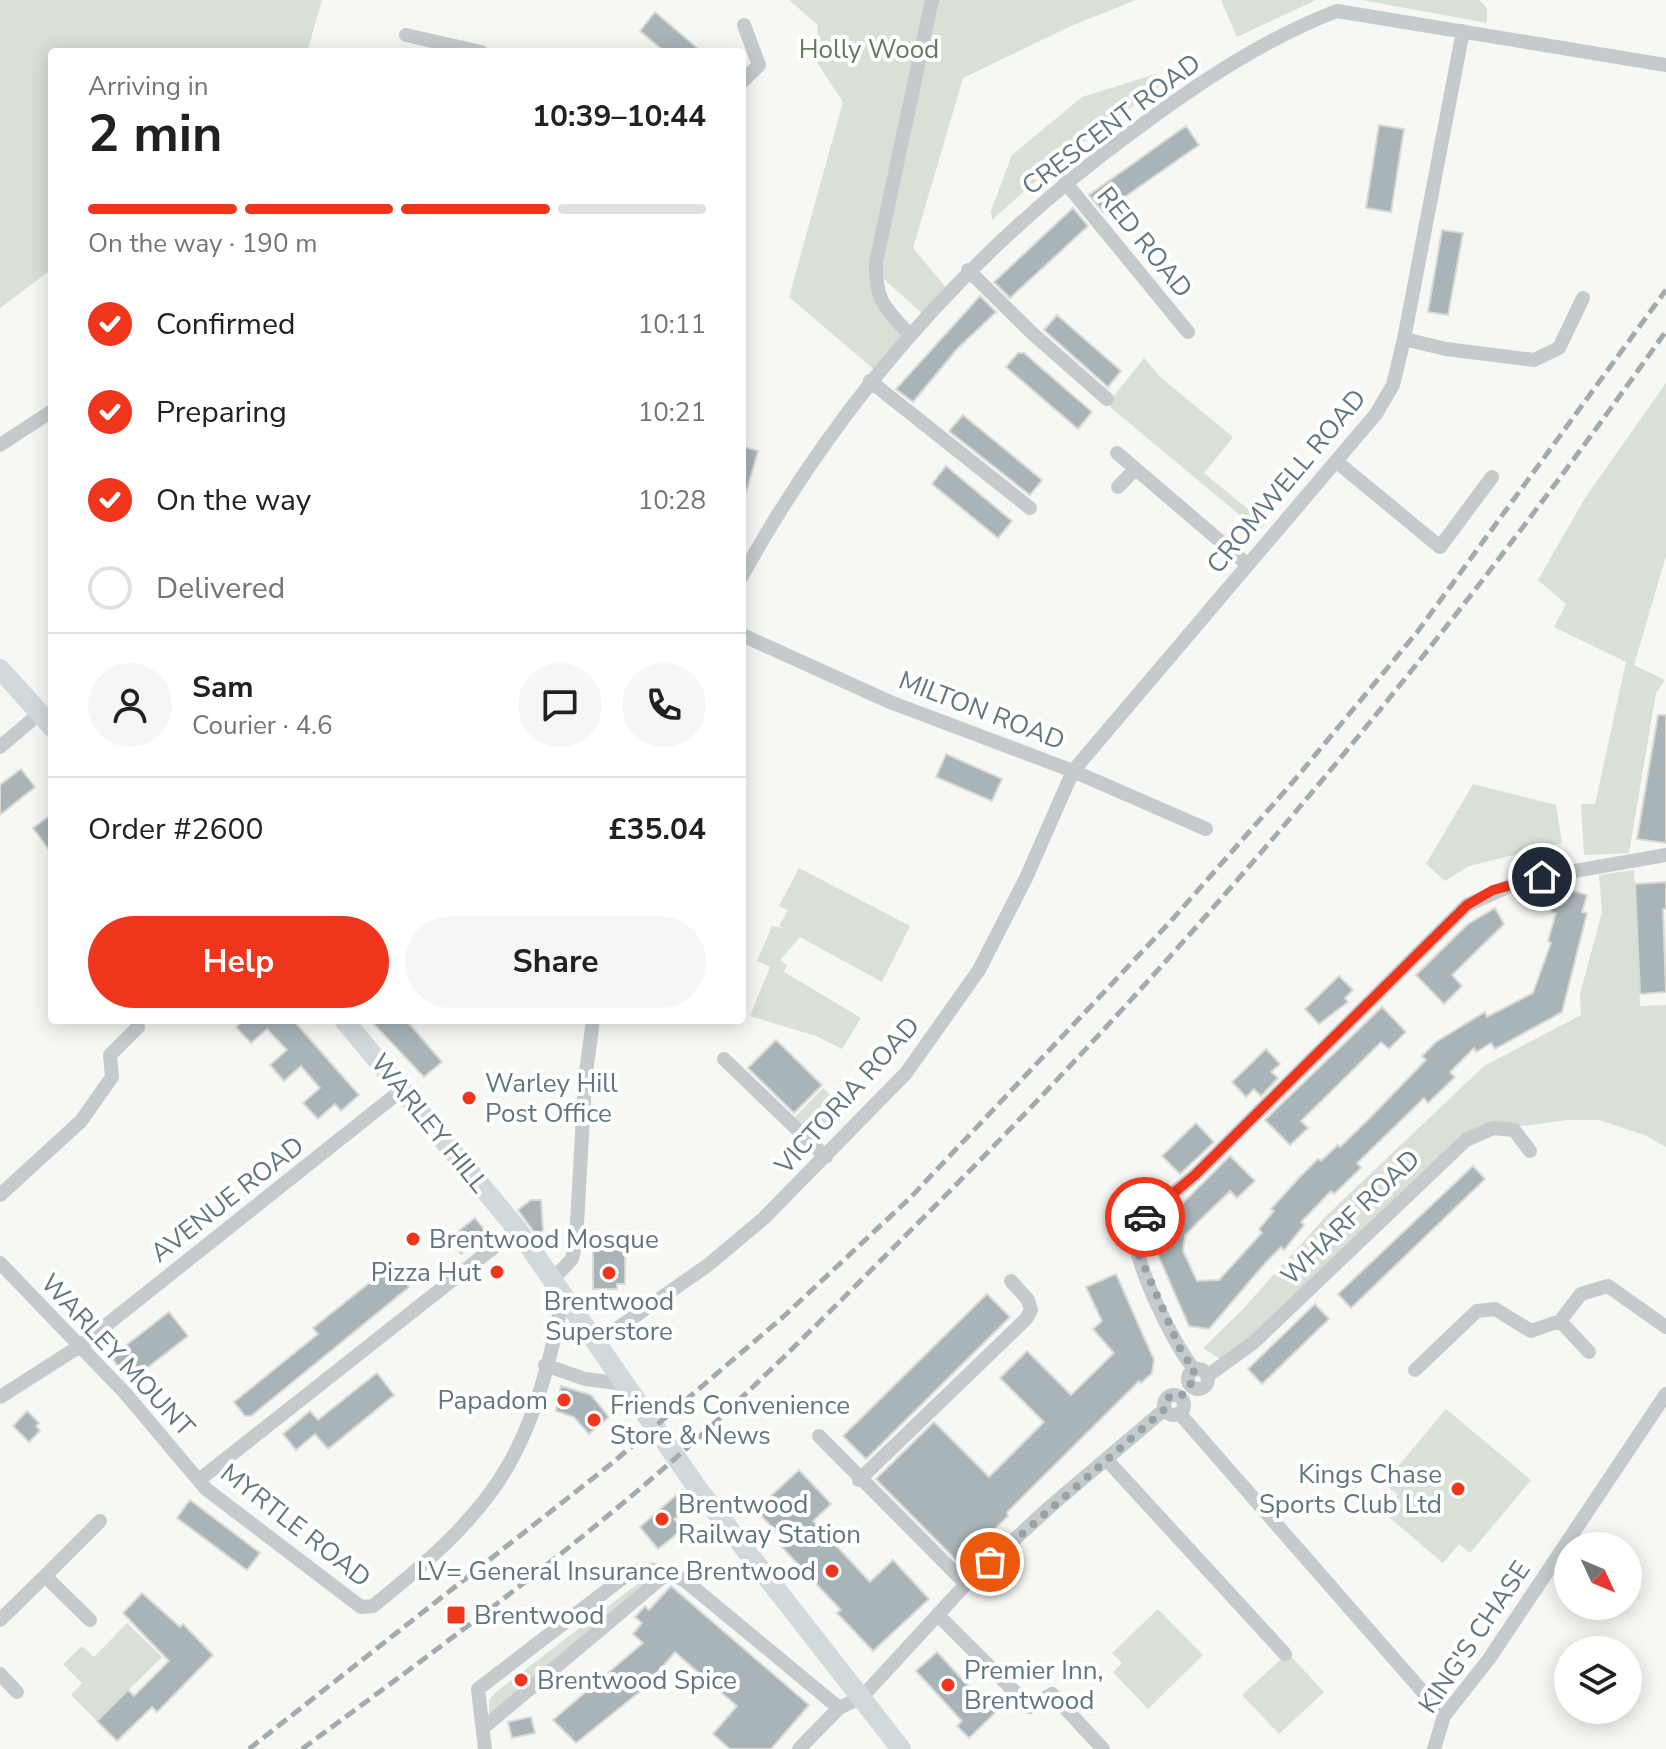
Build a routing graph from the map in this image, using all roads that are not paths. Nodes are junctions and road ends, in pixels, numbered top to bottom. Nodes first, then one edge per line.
1 (932, 0) edge
2 (744, 25) dead end
3 (1463, 31) junction
4 (406, 35) dead end
5 (463, 48) edge
6 (1666, 65) edge
7 (746, 78) edge
8 (1065, 182) junction
9 (968, 270) junction
10 (1583, 298) dead end
11 (1188, 332) dead end
12 (909, 334) junction
13 (1404, 339) junction
14 (870, 381) junction
15 (1107, 399) dead end
16 (48, 414) edge
17 (0, 445) edge
18 (1117, 453) dead end
19 (1337, 462) junction
20 (1135, 469) junction
21 (1492, 477) dead end
22 (1118, 487) dead end
23 (1030, 508) dead end
24 (1248, 565) junction
25 (746, 569) edge
26 (746, 637) edge
27 (0, 669) edge
28 (45, 720) edge
29 (0, 747) edge
30 (1073, 771) junction
31 (1206, 829) dead end
32 (1666, 855) edge
33 (347, 1024) edge
34 (592, 1024) edge
35 (138, 1027) dead end
36 (724, 1059) dead end
37 (403, 1089) junction
38 (1530, 1151) dead end
39 (826, 1157) junction
40 (0, 1195) edge
41 (517, 1229) junction
42 (0, 1263) edge
43 (1011, 1281) dead end
44 (557, 1287) junction
45 (1560, 1321) junction
46 (1666, 1327) edge
47 (598, 1342) junction
48 (80, 1346) junction
49 (1589, 1352) dead end
50 (545, 1365) junction
51 (1415, 1370) dead end
52 (1201, 1373) junction
53 (626, 1384) junction
54 (1666, 1394) edge
55 (0, 1397) edge
56 (1172, 1411) junction
57 (819, 1436) dead end
58 (1106, 1459) junction
59 (199, 1480) junction
60 (859, 1480) junction
61 (100, 1521) dead end
62 (670, 1571) junction
63 (45, 1576) junction
64 (966, 1584) junction
65 (939, 1616) junction
66 (0, 1620) edge
67 (90, 1620) dead end
68 (1285, 1654) dead end
69 (0, 1674) edge
70 (17, 1692) dead end
71 (862, 1697) junction
72 (839, 1708) junction
73 (1444, 1716) junction
74 (483, 1728) junction
75 (485, 1749) edge
76 (799, 1749) edge
77 (901, 1749) edge
78 (1103, 1749) edge
79 (1434, 1749) edge

1 - 12 street
2 - 7 street
3 - 6 street, CRESCENT ROAD
3 - 8 street, CRESCENT ROAD
3 - 13 street, CROMWELL ROAD
4 - 5 street
8 - 9 street, CRESCENT ROAD
8 - 11 street, RED ROAD
9 - 12 street, CRESCENT ROAD
9 - 15 street
10 - 13 street
12 - 14 street, CRESCENT ROAD
13 - 19 street, CROMWELL ROAD
14 - 23 street
14 - 25 street, CRESCENT ROAD
16 - 17 street
18 - 20 street
19 - 21 street
19 - 24 street, CROMWELL ROAD
20 - 22 street
20 - 24 street
24 - 30 street, CROMWELL ROAD
26 - 30 street, MILTON ROAD
27 - 28 main road
28 - 29 street
30 - 31 street, MILTON ROAD
30 - 39 street, VICTORIA ROAD
32 - 52 street
33 - 37 main road, WARLEY HILL
34 - 44 street
35 - 40 street
36 - 39 street
37 - 41 main road, WARLEY HILL
37 - 48 street, AVENUE ROAD
38 - 52 street, WHARF ROAD
39 - 47 street, VICTORIA ROAD
41 - 44 main road, WARLEY HILL
41 - 59 street
42 - 48 street, WARLEY MOUNT
43 - 60 street
44 - 47 main road, WARLEY HILL
44 - 50 street, MYRTLE ROAD
45 - 46 street
45 - 49 street
45 - 51 street
47 - 53 main road, WARLEY HILL
48 - 55 street, AVENUE ROAD
48 - 59 street, WARLEY MOUNT
50 - 53 street
50 - 59 street, MYRTLE ROAD
52 - 56 street
53 - 71 main road, WARLEY HILL
54 - 73 street, KING'S CHASE
56 - 58 street
56 - 73 street
57 - 60 street
58 - 64 street
58 - 68 street
60 - 64 street
61 - 63 street
62 - 72 street
62 - 74 street
62 - 74 street
63 - 66 street
63 - 67 street
64 - 65 street
65 - 71 street
65 - 78 street
69 - 70 street
71 - 72 street
71 - 77 main road, WARLEY HILL
72 - 76 street
73 - 79 street, KING'S CHASE
74 - 75 street

